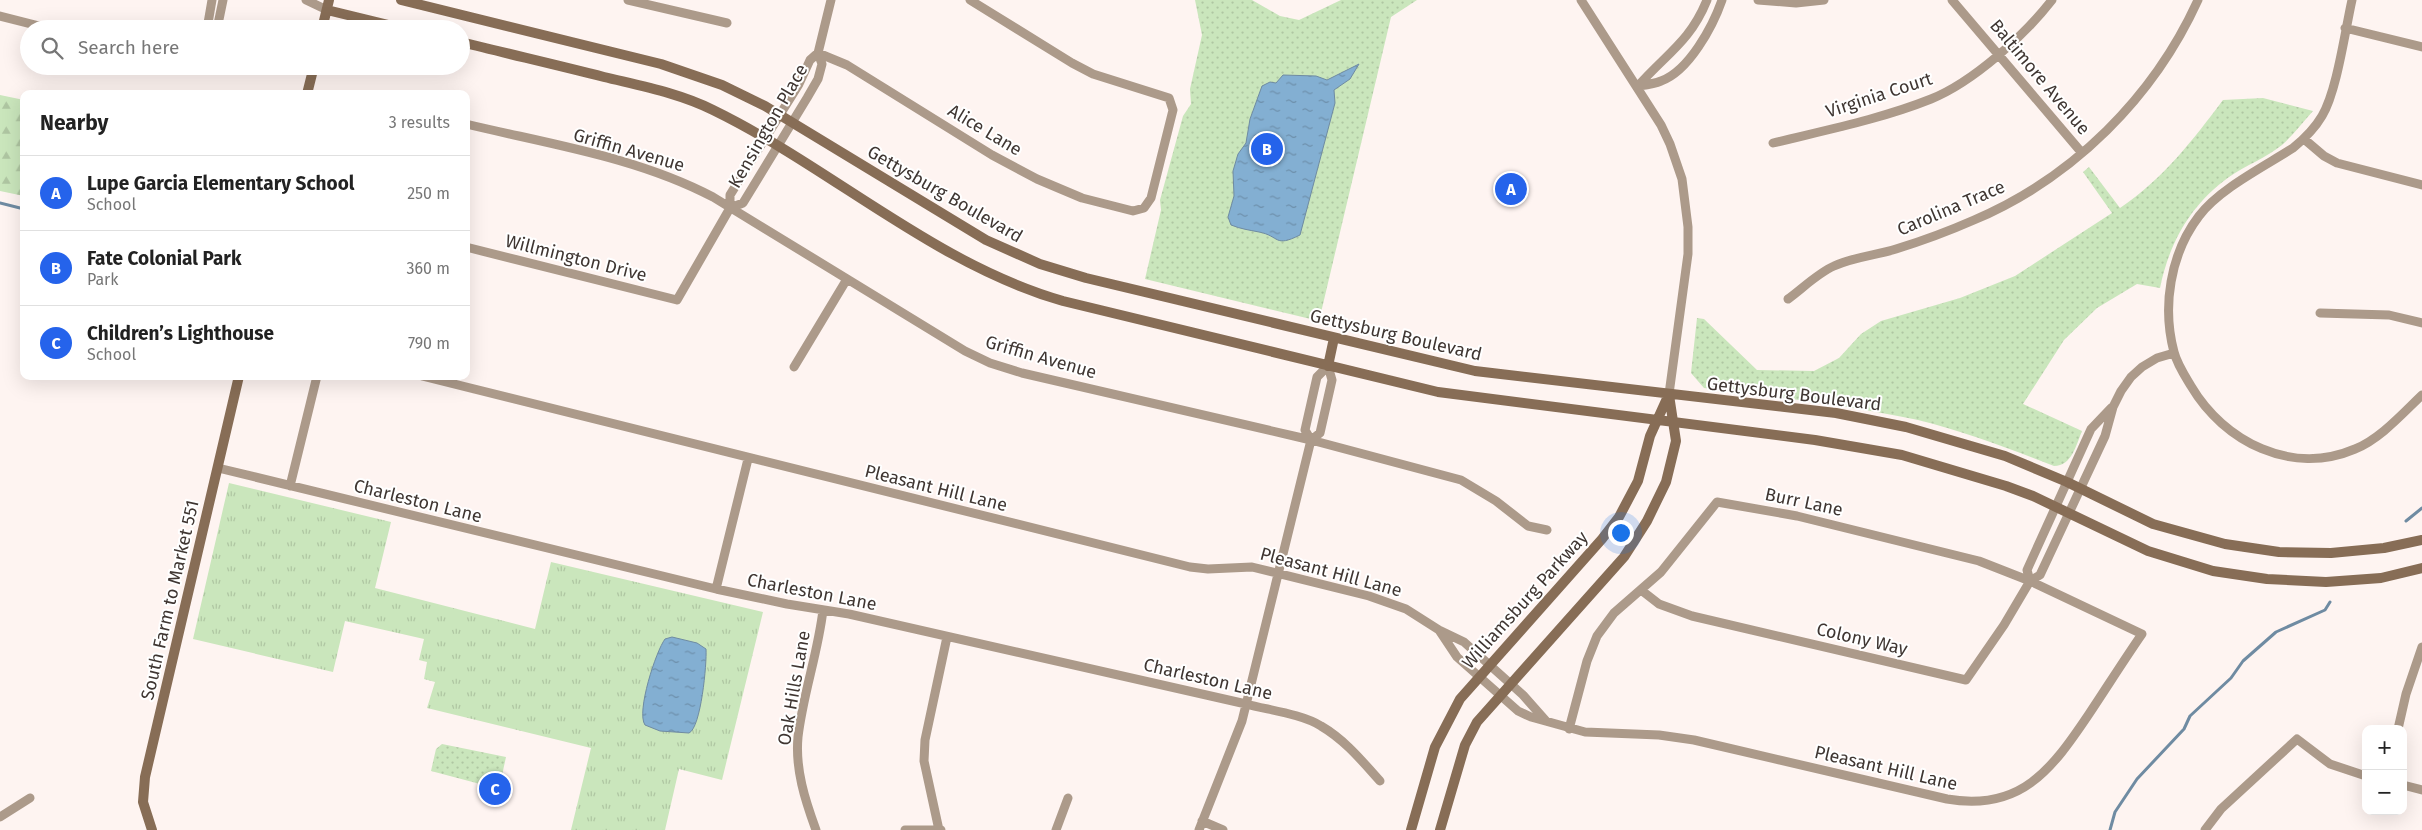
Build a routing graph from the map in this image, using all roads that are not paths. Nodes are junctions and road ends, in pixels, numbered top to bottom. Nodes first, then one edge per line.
1 (212, 0) edge
2 (223, 0) edge
3 (306, 0) edge
4 (401, 0) edge
5 (628, 0) edge
6 (831, 0) edge
7 (970, 0) edge
8 (1581, 0) edge
9 (1707, 0) edge
10 (1722, 0) edge
11 (1758, 0) edge
12 (1824, 0) edge
13 (1952, 0) edge
14 (2052, 0) edge
15 (2198, 0) edge
16 (2352, 0) edge
17 (328, 5) edge
18 (0, 16) edge
19 (209, 20) edge
20 (219, 20) edge
21 (324, 20) edge
22 (376, 20) edge
23 (20, 21) edge
24 (727, 23) dead end
25 (2345, 28) junction
26 (470, 44) edge
27 (2422, 47) edge
28 (818, 53) junction
29 (2000, 54) junction
30 (312, 75) edge
31 (1638, 86) junction
32 (308, 90) edge
33 (779, 115) junction
34 (792, 123) junction
35 (470, 125) edge
36 (765, 138) junction
37 (2304, 139) junction
38 (1773, 143) dead end
39 (779, 146) junction
40 (2082, 153) junction
41 (2422, 185) edge
42 (730, 208) junction
43 (470, 248) edge
44 (848, 279) junction
45 (1788, 299) dead end
46 (677, 300) joint
47 (2320, 313) dead end
48 (2422, 323) edge
49 (1334, 338) junction
50 (2174, 353) junction
51 (1328, 366) junction
52 (794, 367) dead end
53 (238, 380) edge
54 (316, 380) edge
55 (438, 380) edge
56 (1669, 394) junction
57 (2422, 395) edge
58 (2113, 407) junction
59 (1658, 420) junction
60 (1673, 422) junction
61 (1311, 440) junction
62 (748, 459) junction
63 (218, 468) junction
64 (2067, 482) junction
65 (290, 486) junction
66 (2081, 489) junction
67 (2055, 507) junction
68 (2070, 513) junction
69 (1547, 530) dead end
70 (2422, 540) edge
71 (2422, 568) edge
72 (1279, 572) junction
73 (2030, 581) junction
74 (716, 590) junction
75 (1641, 590) junction
76 (823, 610) junction
77 (1439, 630) junction
78 (2142, 634) joint
79 (947, 637) junction
80 (2422, 647) edge
81 (1489, 664) junction
82 (1478, 676) junction
83 (1510, 683) junction
84 (1500, 695) junction
85 (1246, 704) junction
86 (1546, 721) junction
87 (2399, 725) edge
88 (1570, 728) junction
89 (2362, 775) edge
90 (1380, 781) dead end
91 (2407, 786) edge
92 (2422, 790) edge
93 (30, 798) dead end
94 (1068, 798) dead end
95 (0, 817) edge
96 (1200, 826) edge
97 (152, 830) edge
98 (816, 830) edge
99 (904, 830) edge
100 (940, 830) edge
101 (1056, 830) edge
102 (1223, 830) edge
103 (1411, 830) edge
104 (1440, 830) edge
105 (2206, 830) edge

1 - 19 street
2 - 20 street
3 - 17 street
4 - 33 street, Gettysburg Boulevard
5 - 24 street
6 - 28 street, Kensington Place
7 - 28 street, Alice Lane
8 - 31 street, Williamsburg Parkway
9 - 31 street
10 - 31 street
11 - 12 street
13 - 29 street, Baltimore Avenue
14 - 29 street, Virginia Court
15 - 40 street, Carolina Trace
16 - 25 street
17 - 21 street
17 - 22 street
18 - 23 street
25 - 27 street
25 - 37 street
26 - 36 street
28 - 33 street, Kensington Place
28 - 34 street, Kensington Place
29 - 38 street, Virginia Court
29 - 40 street, Baltimore Avenue
30 - 32 street
31 - 56 street, Williamsburg Parkway
33 - 34 street, Gettysburg Boulevard
33 - 36 street, Kensington Place
34 - 39 street, Kensington Place
34 - 49 street, Gettysburg Boulevard
35 - 42 street, Griffin Avenue
36 - 39 street
36 - 42 street, Kensington Place
37 - 41 street
37 - 50 street
39 - 42 street, Kensington Place
39 - 51 street
40 - 45 street, Carolina Trace
42 - 44 street, Griffin Avenue
42 - 46 street, Kensington Place
43 - 46 street, Willmington Drive
44 - 52 street
44 - 61 street, Griffin Avenue
47 - 48 street
49 - 51 street
49 - 56 street, Gettysburg Boulevard
50 - 57 street
50 - 58 street, Colony Way
51 - 59 street
51 - 61 street
51 - 61 street
53 - 63 street, South Farm to Market 551
54 - 65 street
55 - 62 street, Pleasant Hill Lane
56 - 59 street, Williamsburg Parkway
56 - 60 street, Williamsburg Parkway
56 - 64 street, Gettysburg Boulevard
58 - 64 street, Colony Way
58 - 66 street, Colony Way
59 - 60 street
59 - 81 street, Williamsburg Parkway
60 - 67 street
60 - 83 street, Williamsburg Parkway
61 - 69 street, Griffin Avenue
61 - 72 street
62 - 72 street, Pleasant Hill Lane
62 - 74 street
63 - 65 street, Charleston Lane
63 - 97 street, South Farm to Market 551
64 - 66 street, Gettysburg Boulevard
64 - 67 street, Colony Way
65 - 74 street, Charleston Lane
66 - 68 street, Colony Way
66 - 70 street, Gettysburg Boulevard
67 - 68 street
67 - 73 street, Colony Way
68 - 71 street
68 - 73 street, Colony Way
72 - 77 street, Pleasant Hill Lane
72 - 85 street
73 - 75 street, Burr Lane
73 - 75 street, Colony Way
73 - 78 street, Burr Lane
74 - 76 street, Charleston Lane
75 - 88 street, Burr Lane
76 - 79 street, Charleston Lane
76 - 98 street, Oak Hills Lane
77 - 81 street, Pleasant Hill Lane
77 - 82 street, Pleasant Hill Lane
78 - 88 street, Pleasant Hill Lane
79 - 85 street, Charleston Lane
79 - 100 street
80 - 87 street
81 - 82 street, Williamsburg Parkway
81 - 83 street, Pleasant Hill Lane
82 - 84 street, Pleasant Hill Lane
82 - 103 street, Williamsburg Parkway
83 - 84 street, Williamsburg Parkway
83 - 86 street, Pleasant Hill Lane
84 - 86 street, Pleasant Hill Lane
84 - 104 street, Williamsburg Parkway
85 - 90 street, Charleston Lane
85 - 96 street
86 - 88 street, Pleasant Hill Lane
89 - 105 street
91 - 92 street
93 - 95 street
94 - 101 street
96 - 102 street
99 - 100 street

